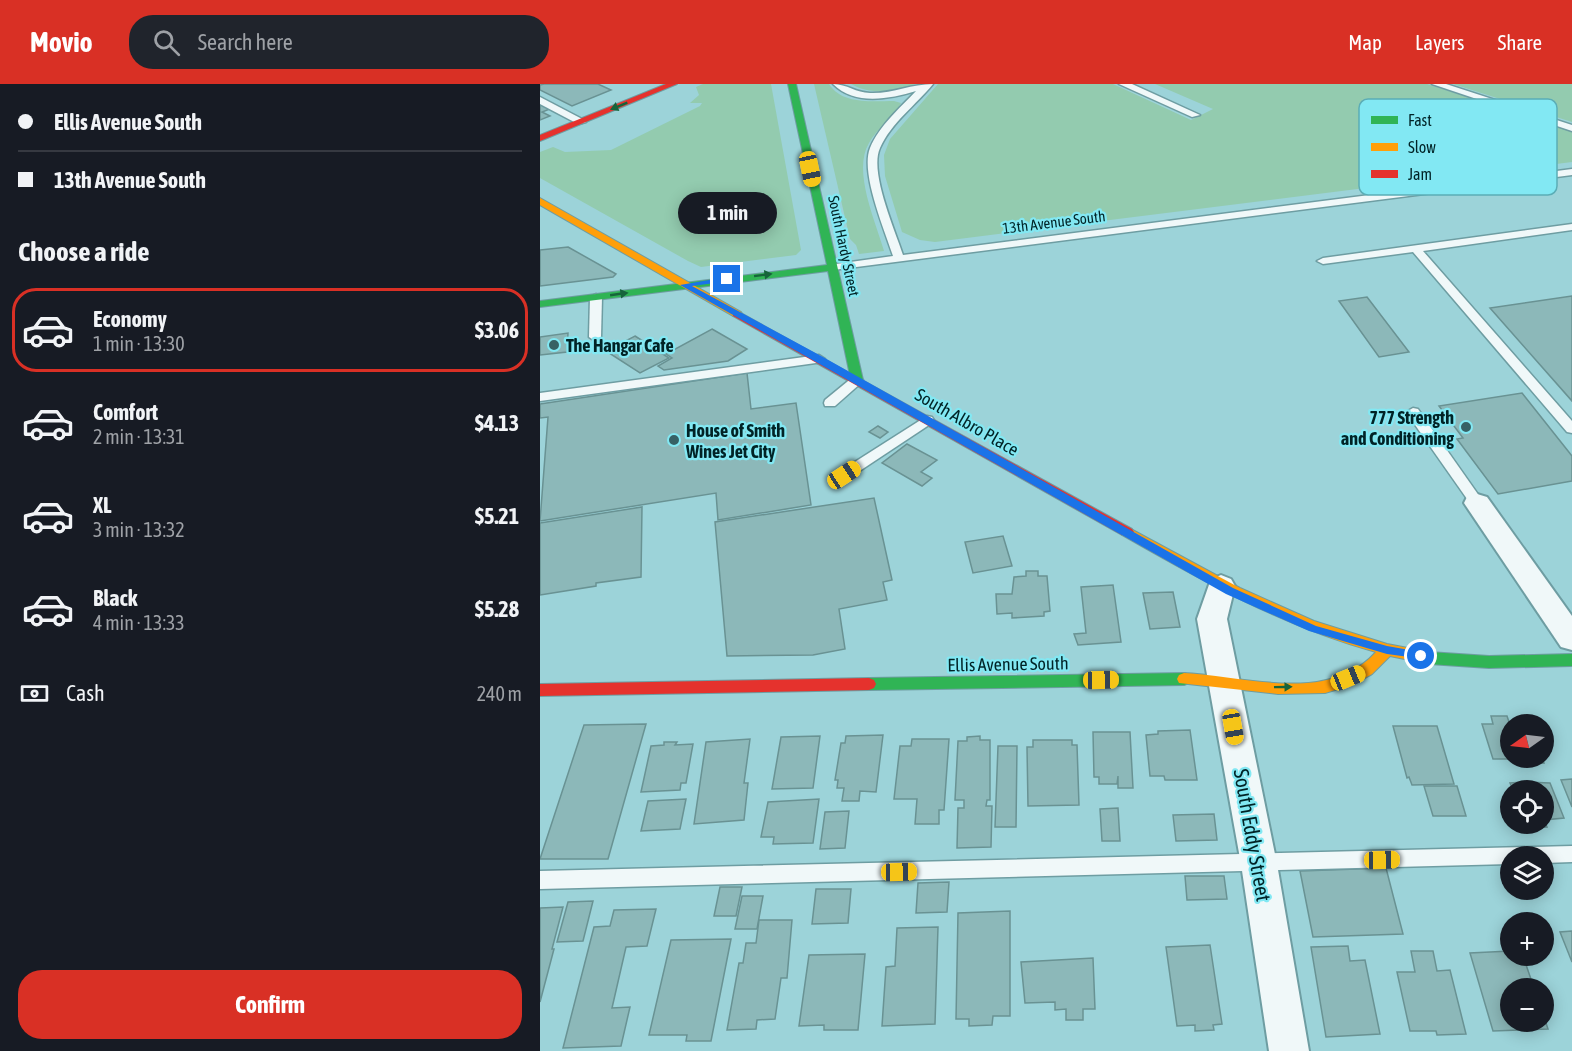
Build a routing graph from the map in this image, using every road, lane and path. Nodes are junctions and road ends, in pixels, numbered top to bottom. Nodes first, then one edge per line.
1 (673, 84) edge
2 (792, 84) edge
3 (838, 84) edge
4 (928, 84) edge
5 (1124, 84) edge
6 (1437, 84) edge
7 (1483, 99) edge
8 (540, 100) edge
9 (1195, 115) dead end
10 (580, 122) junction
11 (1557, 123) edge
12 (1572, 128) edge
13 (540, 138) edge
14 (1572, 172) edge
15 (1557, 174) edge
16 (1392, 195) edge
17 (540, 201) edge
18 (1572, 227) edge
19 (1416, 249) junction
20 (899, 258) junction
21 (1323, 261) dead end
22 (833, 267) junction
23 (684, 285) junction
24 (596, 297) junction
25 (540, 304) edge
26 (595, 337) dead end
27 (820, 359) junction
28 (856, 380) junction
29 (540, 397) edge
30 (830, 403) dead end
31 (1413, 412) dead end
32 (927, 420) junction
33 (1572, 429) edge
34 (844, 475) dead end
35 (1477, 503) joint
36 (1221, 586) junction
37 (1572, 639) edge
38 (1387, 650) junction
39 (1572, 660) edge
40 (1225, 684) junction
41 (540, 690) edge
42 (1572, 854) edge
43 (1258, 864) junction
44 (540, 880) edge
45 (1289, 1051) edge

1 -> 10 street
2 - 22 street, South Hardy Street
3 - 4 lane
4 - 20 lane
5 - 9 lane
6 - 7 lane
8 - 10 lane
10 - 13 street
11 - 12 lane
14 - 15 lane, 13th Avenue South
16 - 20 lane, 13th Avenue South
17 - 23 street, South Albro Place
18 - 19 lane
19 - 21 lane
19 - 33 lane
20 - 22 lane, 13th Avenue South
23 -> 22 street, 13th Avenue South
22 - 28 street, South Hardy Street
24 -> 23 street, 13th Avenue South
23 - 27 street, South Albro Place
24 - 25 street, 13th Avenue South
24 - 26 lane
27 - 28 street, South Albro Place
27 - 29 lane
28 - 30 lane
28 - 32 street, South Albro Place
31 - 35 lane
32 - 34 lane
32 - 36 street, South Albro Place
35 - 37 street
36 - 38 street, South Albro Place
36 - 40 street, South Eddy Street
38 - 39 street
40 -> 38 street, Ellis Avenue South
40 - 41 street, Ellis Avenue South
40 - 43 street, South Eddy Street
42 - 43 lane
43 - 44 lane
43 - 45 street, South Eddy Street

